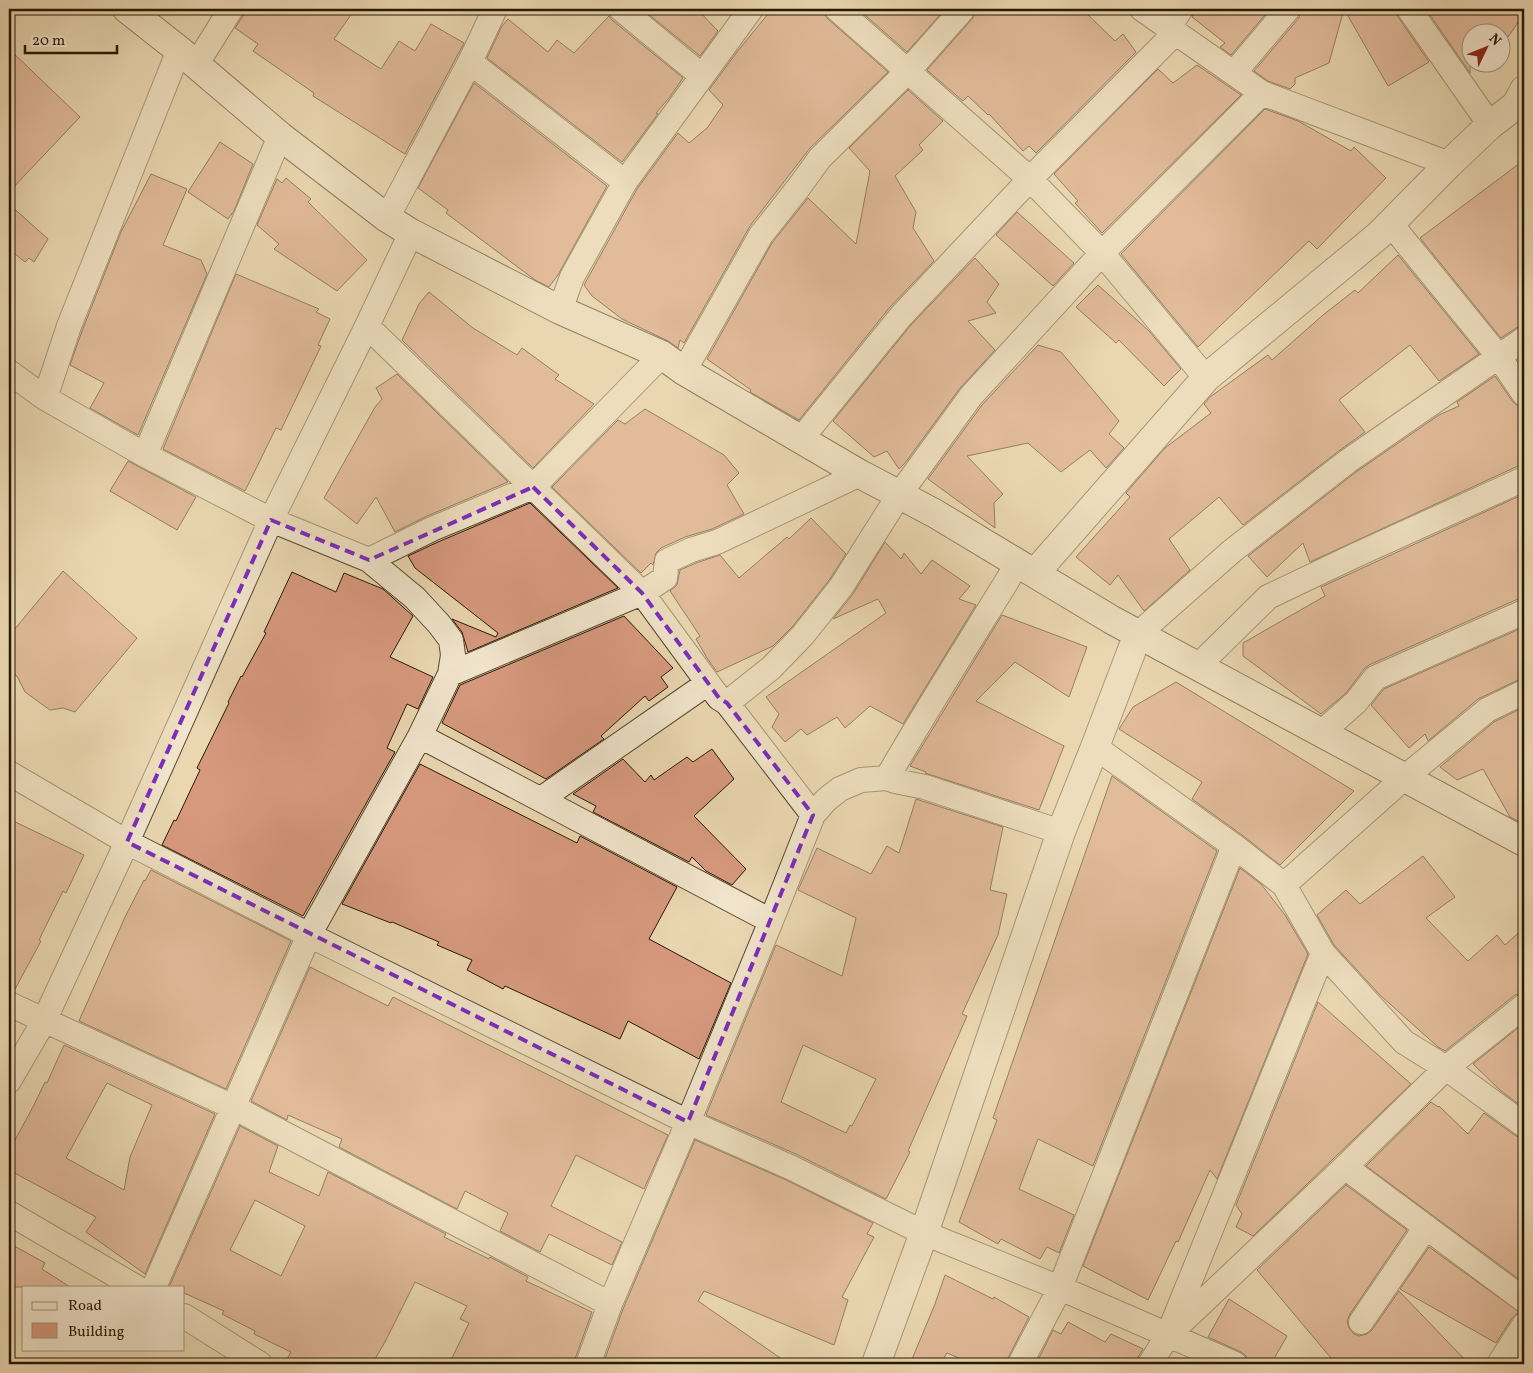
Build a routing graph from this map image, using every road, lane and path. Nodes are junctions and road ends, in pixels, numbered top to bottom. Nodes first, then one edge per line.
1 (127, 9) edge
2 (231, 9) edge
3 (495, 9) edge
4 (621, 9) edge
5 (751, 9) edge
6 (837, 9) edge
7 (963, 9) edge
8 (1142, 9) edge
9 (1288, 9) edge
10 (1409, 9) edge
11 (1175, 23) edge
12 (187, 57) junction
13 (470, 62) junction
14 (908, 71) junction
15 (1234, 73) junction
16 (702, 76) junction
17 (1262, 93) junction
18 (1522, 101) edge
19 (1490, 125) junction
20 (280, 136) junction
21 (1449, 164) junction
22 (1030, 179) junction
23 (625, 182) junction
24 (387, 218) junction
25 (1390, 222) junction
26 (411, 233) junction
27 (1102, 253) junction
28 (560, 310) junction
29 (367, 326) junction
30 (1524, 339) edge
31 (662, 355) junction
32 (1499, 357) junction
33 (684, 371) junction
34 (9, 372) edge
35 (1206, 378) junction
36 (1524, 394) edge
37 (45, 398) junction
38 (801, 439) junction
39 (145, 455) junction
40 (860, 474) junction
41 (1524, 479) edge
42 (533, 487) junction
43 (899, 495) junction
44 (271, 520) junction
45 (369, 560) junction
46 (1026, 568) junction
47 (642, 593) junction
48 (1524, 612) edge
49 (1138, 634) junction
50 (1198, 666) junction
51 (450, 674) junction
52 (708, 683) junction
53 (1524, 692) edge
54 (727, 703) junction
55 (1321, 733) junction
56 (420, 736) junction
57 (1095, 747) junction
58 (9, 772) edge
59 (887, 778) junction
60 (1404, 778) junction
61 (541, 799) junction
62 (813, 815) junction
63 (1061, 832) junction
64 (127, 842) junction
65 (1524, 842) edge
66 (1234, 846) junction
67 (1284, 885) junction
68 (771, 921) junction
69 (309, 935) junction
70 (1323, 953) junction
71 (9, 1004) edge
72 (1524, 1006) edge
73 (44, 1021) junction
74 (1446, 1068) junction
75 (9, 1081) edge
76 (233, 1107) junction
77 (688, 1122) junction
78 (1524, 1125) edge
79 (1345, 1167) junction
80 (9, 1213) edge
81 (1426, 1227) junction
82 (924, 1233) junction
83 (134, 1286) edge
84 (154, 1286) edge
85 (1060, 1288) junction
86 (1524, 1300) edge
87 (610, 1304) junction
88 (185, 1317) edge
89 (1361, 1322) dead end
90 (1524, 1325) edge
91 (1168, 1335) junction
92 (260, 1364) edge
93 (588, 1364) edge
94 (876, 1364) edge
95 (1020, 1364) edge
96 (1150, 1364) edge
97 (1235, 1364) edge
98 (1499, 1364) edge

1 - 12 main road
2 - 12 street
3 - 13 street
4 - 16 street
5 - 16 street
6 - 14 street
7 - 14 street
8 - 11 street
9 - 15 street
10 - 19 street
11 - 15 street
11 - 22 street
12 - 20 main road
12 - 37 street
13 - 23 street
13 - 24 street
14 - 22 street
14 - 33 street
15 - 17 street
16 - 23 street
17 - 21 street
17 - 27 street
18 - 19 main road
19 - 21 main road
20 - 24 main road
20 - 39 street
21 - 25 main road
22 - 27 street
22 - 38 street
23 - 28 street
24 - 26 main road
25 - 32 street
25 - 35 main road
26 - 28 main road
26 - 29 street
27 - 35 street
27 - 43 street
28 - 31 main road
29 - 42 street
29 - 44 street
30 - 32 street
31 - 33 main road
31 - 42 street
32 - 36 street
32 - 49 street
33 - 38 main road
34 - 37 street
35 - 46 main road
37 - 39 street
38 - 40 main road
39 - 44 street
40 - 43 main road
40 - 47 street
41 - 50 street
42 - 45 street
42 - 47 street
43 - 46 main road
43 - 54 street
44 - 45 street
44 - 64 street
45 - 51 street
46 - 49 main road
46 - 59 street
47 - 51 street
47 - 52 street
48 - 55 street
49 - 50 main road
49 - 57 main road
50 - 55 main road
51 - 56 street
52 - 54 street
52 - 61 street
53 - 60 street
54 - 62 street
55 - 60 main road
56 - 61 street
56 - 69 street
57 - 63 main road
57 - 66 street
58 - 64 street
59 - 62 street
59 - 63 street
60 - 65 main road
60 - 67 street
61 - 68 street
62 - 68 street
63 - 82 main road
64 - 69 street
64 - 73 street
66 - 67 street
66 - 85 street
67 - 70 street
68 - 77 street
69 - 76 street
69 - 77 street
70 - 74 street
70 - 91 street
71 - 73 street
72 - 74 street
73 - 75 street
73 - 76 street
74 - 78 street
74 - 79 street
76 - 84 street
76 - 87 street
77 - 82 street
77 - 87 street
79 - 81 street
79 - 91 street
80 - 83 street
81 - 86 street
81 - 89 street
82 - 85 street
82 - 94 main road
85 - 91 street
85 - 95 street
87 - 93 street
88 - 92 street
90 - 98 street
91 - 96 street
91 - 97 street

